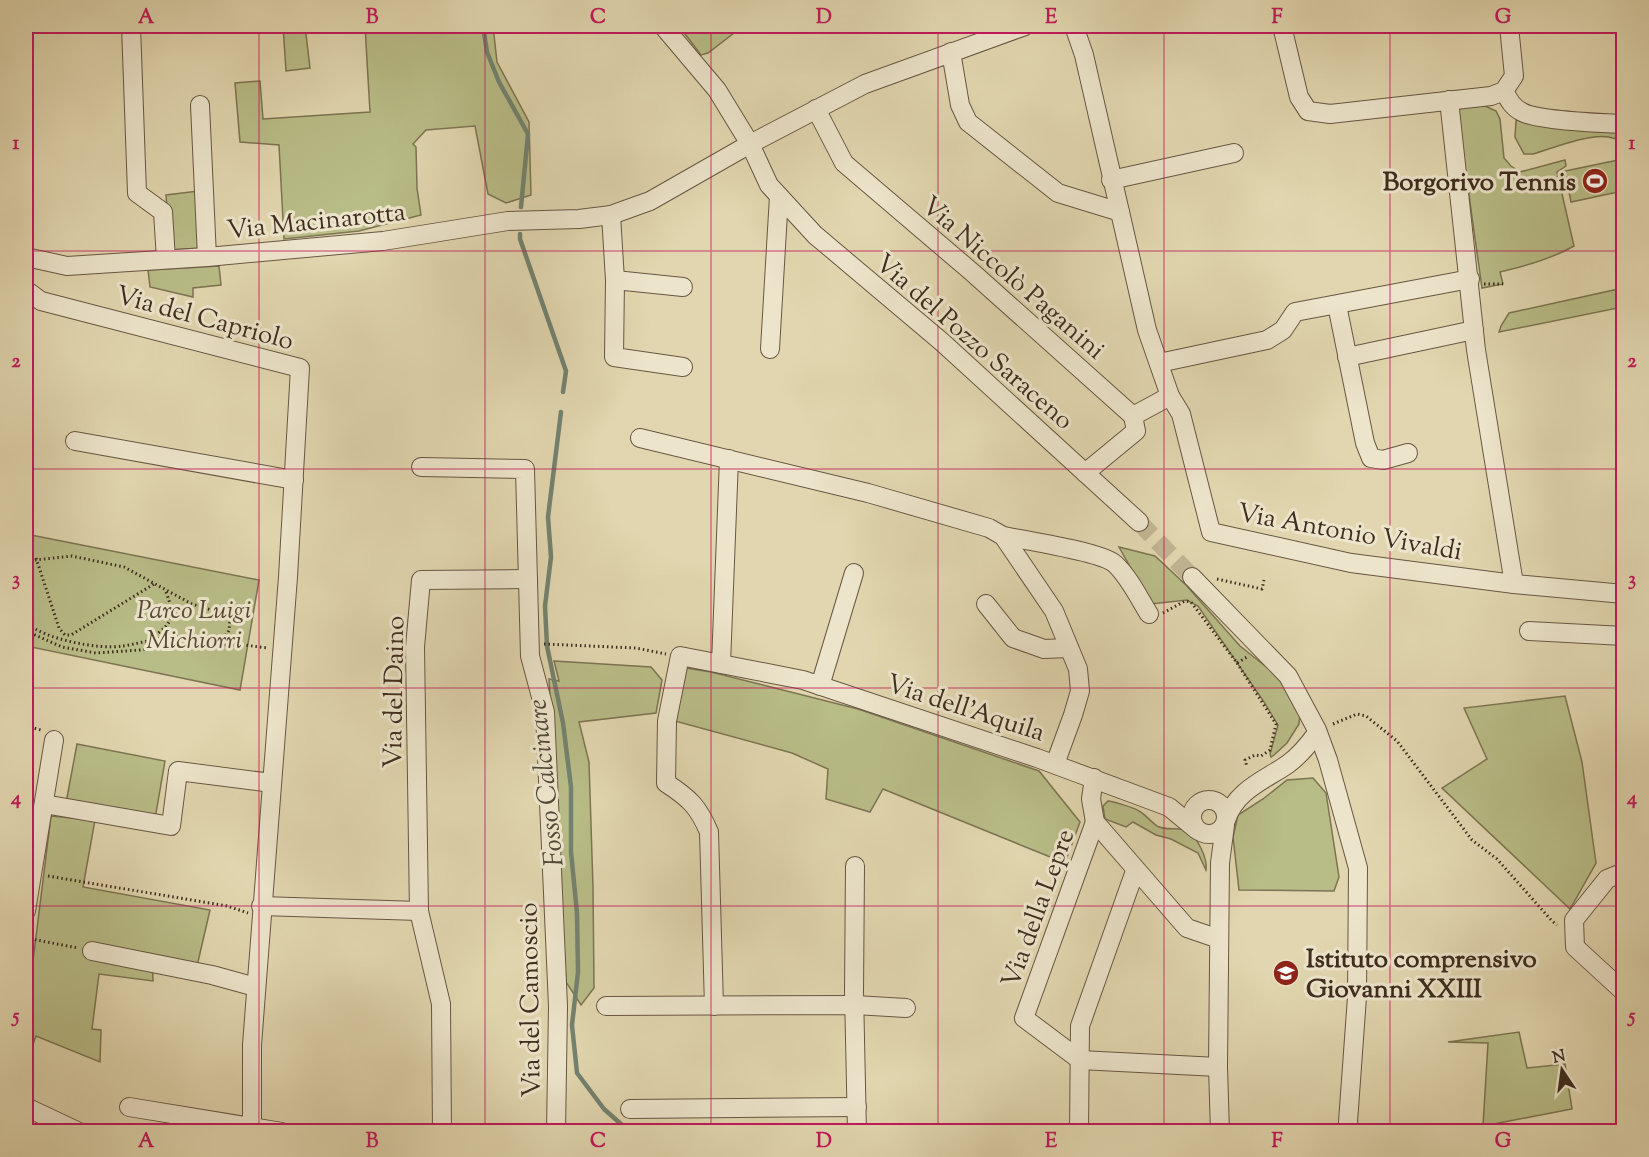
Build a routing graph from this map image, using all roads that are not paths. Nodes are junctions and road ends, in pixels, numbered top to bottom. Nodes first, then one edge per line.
1 (131, 26) edge
2 (663, 26) edge
3 (1025, 26) edge
4 (1074, 26) edge
5 (1282, 26) edge
6 (1509, 26) edge
7 (951, 52) junction
8 (1504, 91) junction
9 (1449, 100) junction
10 (200, 105) dead end
11 (816, 110) junction
12 (1623, 124) edge
13 (750, 144) junction
14 (1234, 153) dead end
15 (1112, 180) junction
16 (779, 196) junction
17 (1120, 212) junction
18 (611, 215) junction
19 (26, 257) edge
20 (207, 257) junction
21 (166, 259) junction
22 (1470, 279) junction
23 (615, 280) junction
24 (683, 287) dead end
25 (26, 290) edge
26 (1337, 304) junction
27 (1474, 330) junction
28 (770, 349) dead end
29 (1347, 357) junction
30 (1159, 363) junction
31 (683, 367) dead end
32 (1170, 396) junction
33 (1133, 416) junction
34 (640, 438) dead end
35 (75, 441) dead end
36 (1408, 453) dead end
37 (729, 459) junction
38 (421, 467) dead end
39 (1085, 473) junction
40 (294, 480) junction
41 (1139, 522) tunnel mouth
42 (1003, 536) junction
43 (854, 573) dead end
44 (1199, 577) tunnel mouth
45 (528, 579) junction
46 (1514, 584) junction
47 (1623, 594) edge
48 (987, 604) dead end
49 (1149, 614) road end
50 (1529, 631) dead end
51 (1623, 636) edge
52 (1069, 648) junction
53 (721, 664) junction
54 (820, 686) junction
55 (1317, 732) junction
56 (54, 740) dead end
57 (1325, 751) junction
58 (1290, 762) junction
59 (1054, 764) junction
60 (1094, 778) junction
61 (272, 783) junction
62 (1244, 791) junction
63 (1205, 803) junction
64 (44, 804) junction
65 (1169, 807) junction
66 (1095, 822) junction
67 (1226, 823) junction
68 (1201, 832) junction
69 (855, 866) dead end
70 (1136, 871) junction
71 (1220, 871) junction
72 (1623, 872) edge
73 (26, 911) edge
74 (419, 911) junction
75 (261, 912) junction
76 (1219, 939) junction
77 (92, 951) road end
78 (256, 987) junction
79 (1623, 992) edge
80 (855, 1005) junction
81 (606, 1006) dead end
82 (714, 1006) junction
83 (906, 1008) dead end
84 (1080, 1060) junction
85 (1218, 1067) junction
86 (26, 1107) edge
87 (129, 1107) dead end
88 (857, 1107) junction
89 (630, 1109) dead end
90 (253, 1129) edge
91 (79, 1131) edge
92 (282, 1131) edge
93 (442, 1131) edge
94 (556, 1131) edge
95 (858, 1131) edge
96 (1079, 1131) edge
97 (1220, 1131) edge
98 (1350, 1131) edge

1 - 21 street
2 - 13 street, Via del Pozzo Saraceno
3 - 7 street, Via Macinarotta
4 - 15 street, Via Antonio Vivaldi
5 - 9 street
6 - 8 street
7 - 11 street, Via Macinarotta
7 - 17 street
8 - 9 street
8 - 12 street
9 - 22 street
10 - 20 street
11 - 13 street, Via Macinarotta
11 - 33 street, Via Niccolò Paganini
13 - 16 street, Via del Pozzo Saraceno
13 - 18 street, Via Macinarotta
14 - 15 street
15 - 17 street, Via Antonio Vivaldi
16 - 28 street
16 - 39 street, Via del Pozzo Saraceno
17 - 30 street, Via Antonio Vivaldi
18 - 20 street, Via Macinarotta
18 - 23 street
19 - 21 street, Via Macinarotta
20 - 21 street, Via Macinarotta
22 - 26 street
22 - 27 street
23 - 24 street
23 - 31 street
25 - 40 street, Via del Capriolo
26 - 29 street
26 - 30 street
27 - 29 street
27 - 46 street
29 - 36 street
30 - 32 street, Via Antonio Vivaldi
32 - 33 street
32 - 46 street, Via Antonio Vivaldi
33 - 39 street
34 - 37 street
35 - 40 street
37 - 42 street
37 - 53 street
38 - 45 street, Via del Camoscio
39 - 41 street, Via del Pozzo Saraceno
40 - 61 street, Via del Capriolo
42 - 49 street
42 - 52 street
43 - 54 street
44 - 55 street
45 - 74 street, Via del Daino
45 - 94 street, Via del Camoscio
46 - 47 street, Via Antonio Vivaldi
48 - 52 street
50 - 51 street
52 - 59 street
53 - 54 street, Via dell'Aquila
53 - 82 street, Via dell'Aquila
54 - 59 street, Via dell'Aquila
55 - 57 street
55 - 58 street
56 - 64 street
57 - 58 street
57 - 98 street
58 - 62 street
59 - 60 street, Via dell'Aquila
60 - 65 street, Via dell'Aquila
60 - 66 street
61 - 64 street
61 - 75 street, Via del Capriolo
62 - 63 street
62 - 67 street
63 - 65 street
63 - 67 street
63 - 68 street
64 - 73 street
65 - 68 street, Via dell'Aquila
66 - 70 street
66 - 84 street, Via della Lepre
67 - 68 street
67 - 71 street
68 - 71 street
69 - 80 street
70 - 76 street
70 - 84 street
71 - 76 street
72 - 79 street
74 - 75 street
74 - 93 street, Via del Daino
75 - 78 street, Via del Capriolo
76 - 85 street
77 - 78 street
78 - 90 street, Via del Capriolo
80 - 82 street
80 - 83 street
80 - 88 street
81 - 82 street
84 - 85 street
84 - 96 street
85 - 97 street
86 - 91 street
87 - 90 street
88 - 89 street
88 - 95 street
90 - 92 street

